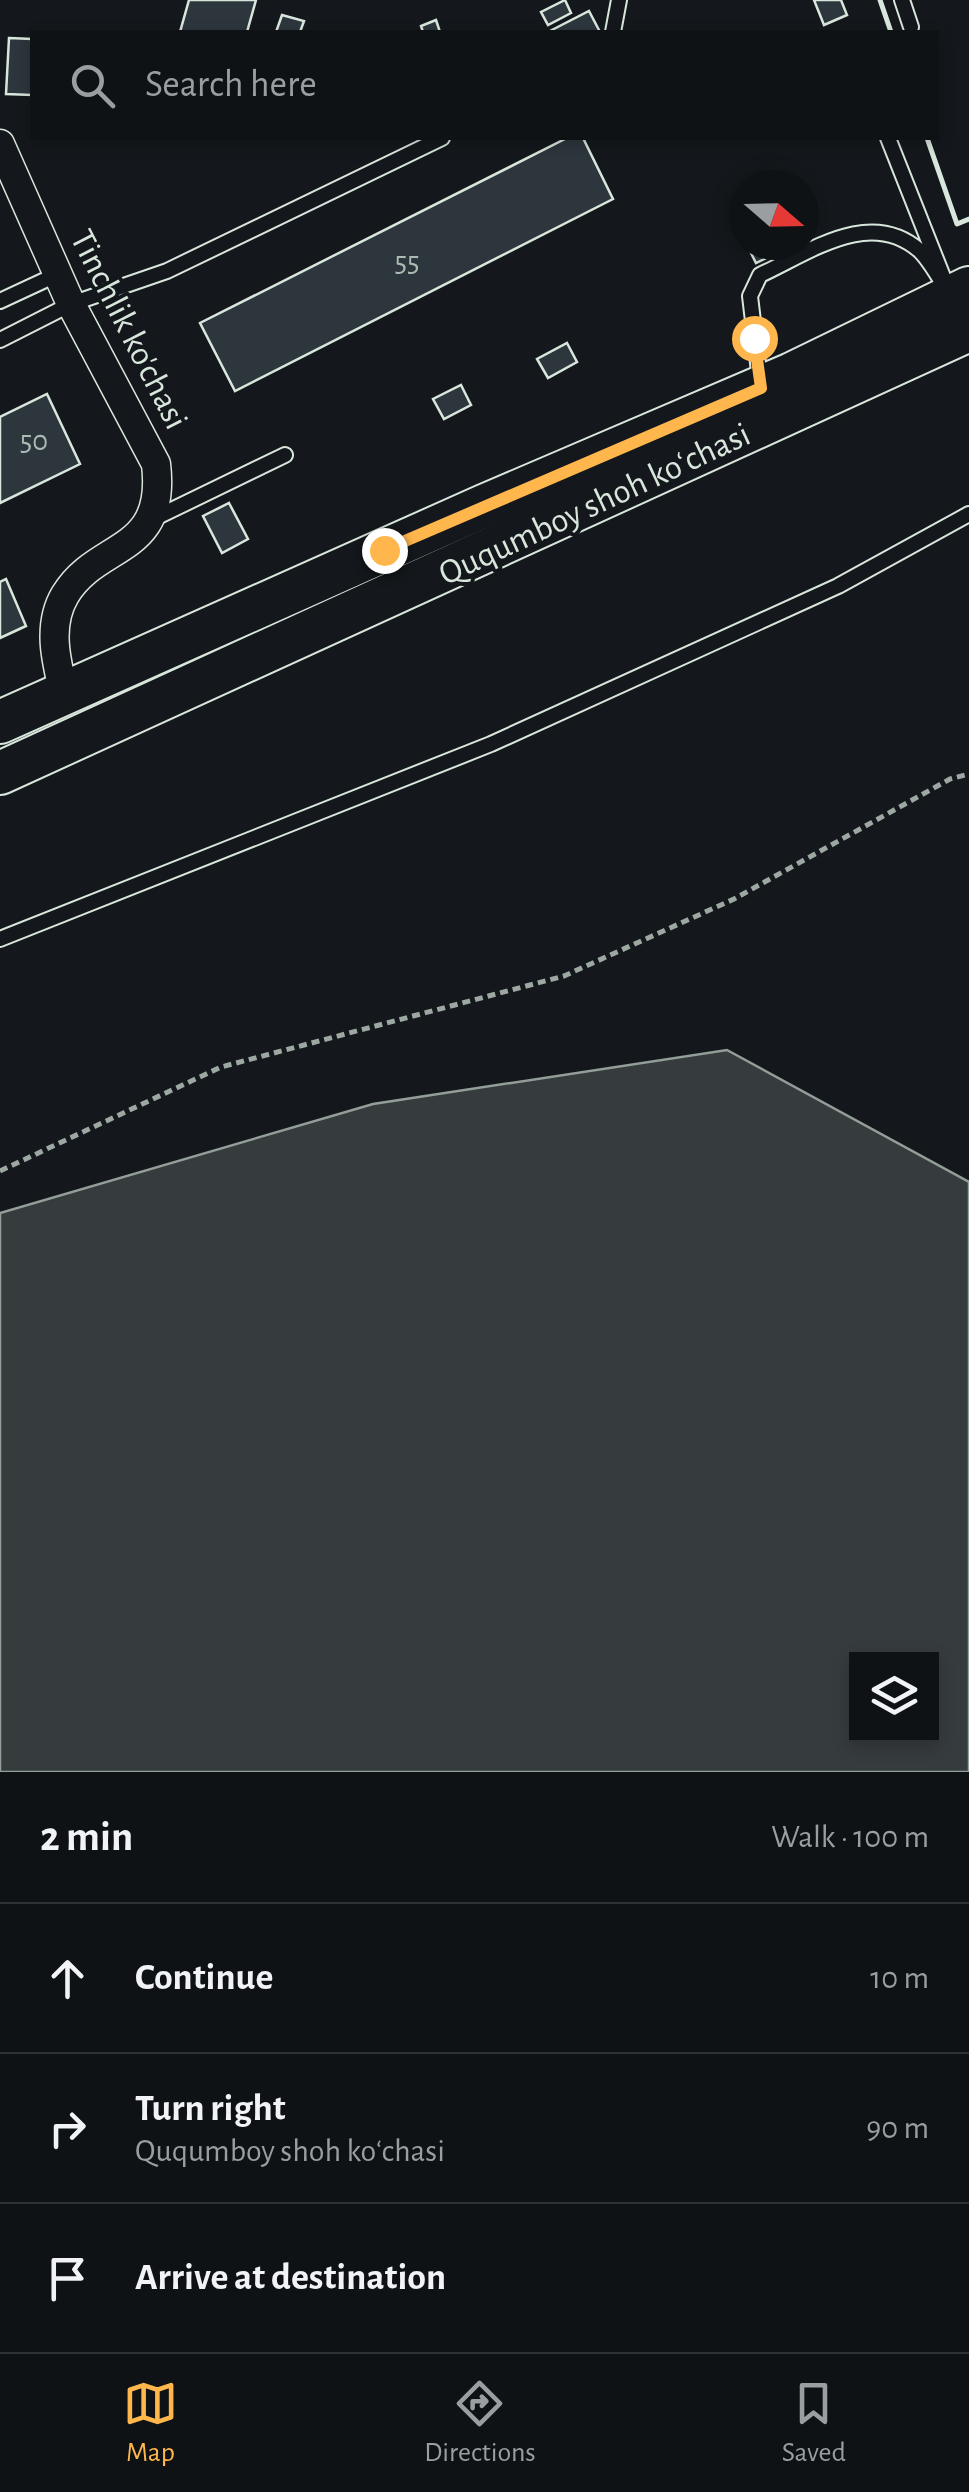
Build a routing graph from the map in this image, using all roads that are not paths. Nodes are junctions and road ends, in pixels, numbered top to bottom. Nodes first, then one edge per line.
1 (619, 0) edge
2 (902, 0) edge
3 (911, 26) dead end
4 (613, 30) edge
5 (438, 140) edge
6 (889, 140) edge
7 (0, 144) edge
8 (58, 274) junction
9 (0, 301) edge
10 (71, 304) junction
11 (963, 305) edge
12 (0, 340) edge
13 (761, 388) junction
14 (284, 455) dead end
15 (969, 514) edge
16 (146, 523) junction
17 (64, 693) junction
18 (0, 722) edge
19 (0, 773) edge
20 (0, 939) edge

1 - 4 lane
2 - 3 lane
5 - 10 lane
6 - 11 lane
7 - 8 street, Tinchlik ko'chasi
8 - 9 lane
8 - 10 street, Tinchlik ko'chasi
10 - 12 lane
10 - 16 street, Tinchlik ko'chasi
11 - 13 main road, Ququmboy shoh koʻchasi
11 - 13 lane
11 - 19 main road, Ququmboy shoh koʻchasi
13 - 17 main road, Ququmboy shoh koʻchasi
14 - 16 lane
15 - 20 lane
16 - 17 street
17 - 18 main road, Ququmboy shoh koʻchasi

